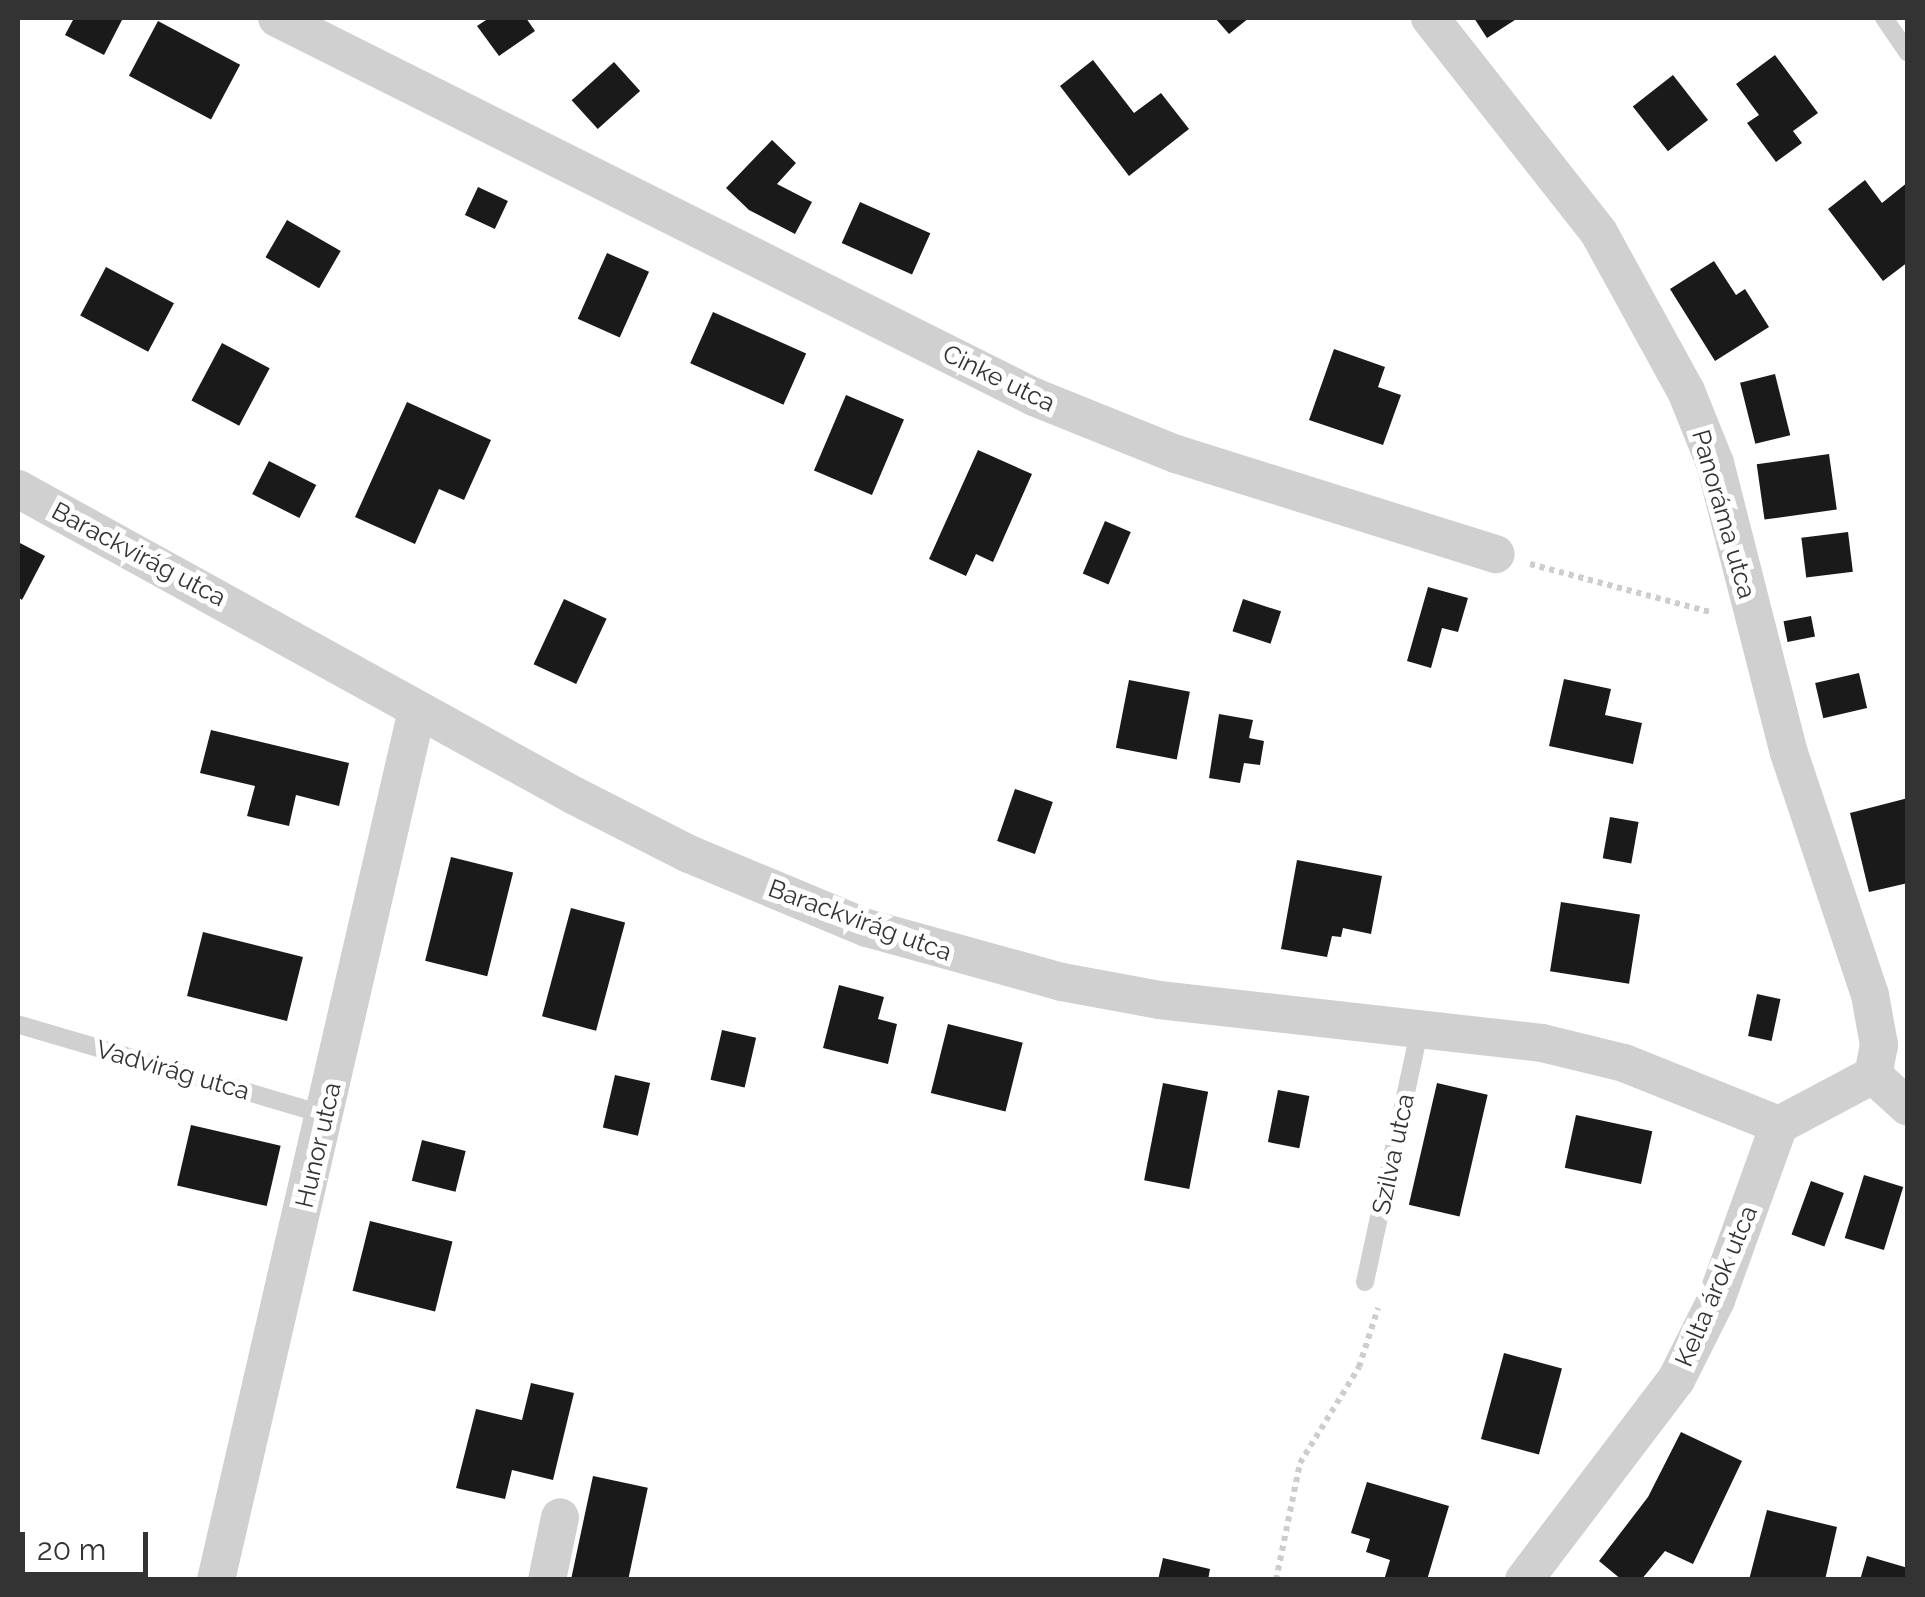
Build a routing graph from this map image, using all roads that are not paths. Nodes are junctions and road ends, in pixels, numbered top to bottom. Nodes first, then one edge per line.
1 (277, 18) edge
2 (1430, 18) edge
3 (1884, 18) edge
4 (1908, 53) edge
5 (18, 489) edge
6 (1496, 554) road end
7 (417, 710) junction
8 (20, 1025) dead end
9 (1421, 1025) junction
10 (1873, 1075) junction
11 (1908, 1107) edge
12 (325, 1115) junction
13 (1779, 1126) junction
14 (1366, 1282) road end
15 (560, 1517) dead end
16 (216, 1580) edge
17 (548, 1580) edge
18 (1524, 1580) edge

1 - 6 street, Cinke utca
2 - 10 street, Panoráma utca
3 - 4 lane
5 - 7 street, Barackvirág utca
7 - 9 street, Barackvirág utca
7 - 12 street, Hunor utca
8 - 12 lane, Vadvirág utca
9 - 13 street, Barackvirág utca
9 - 14 lane, Szilva utca
10 - 11 street
10 - 13 street
12 - 16 street, Hunor utca
13 - 18 street, Kelta árok utca
15 - 17 street

